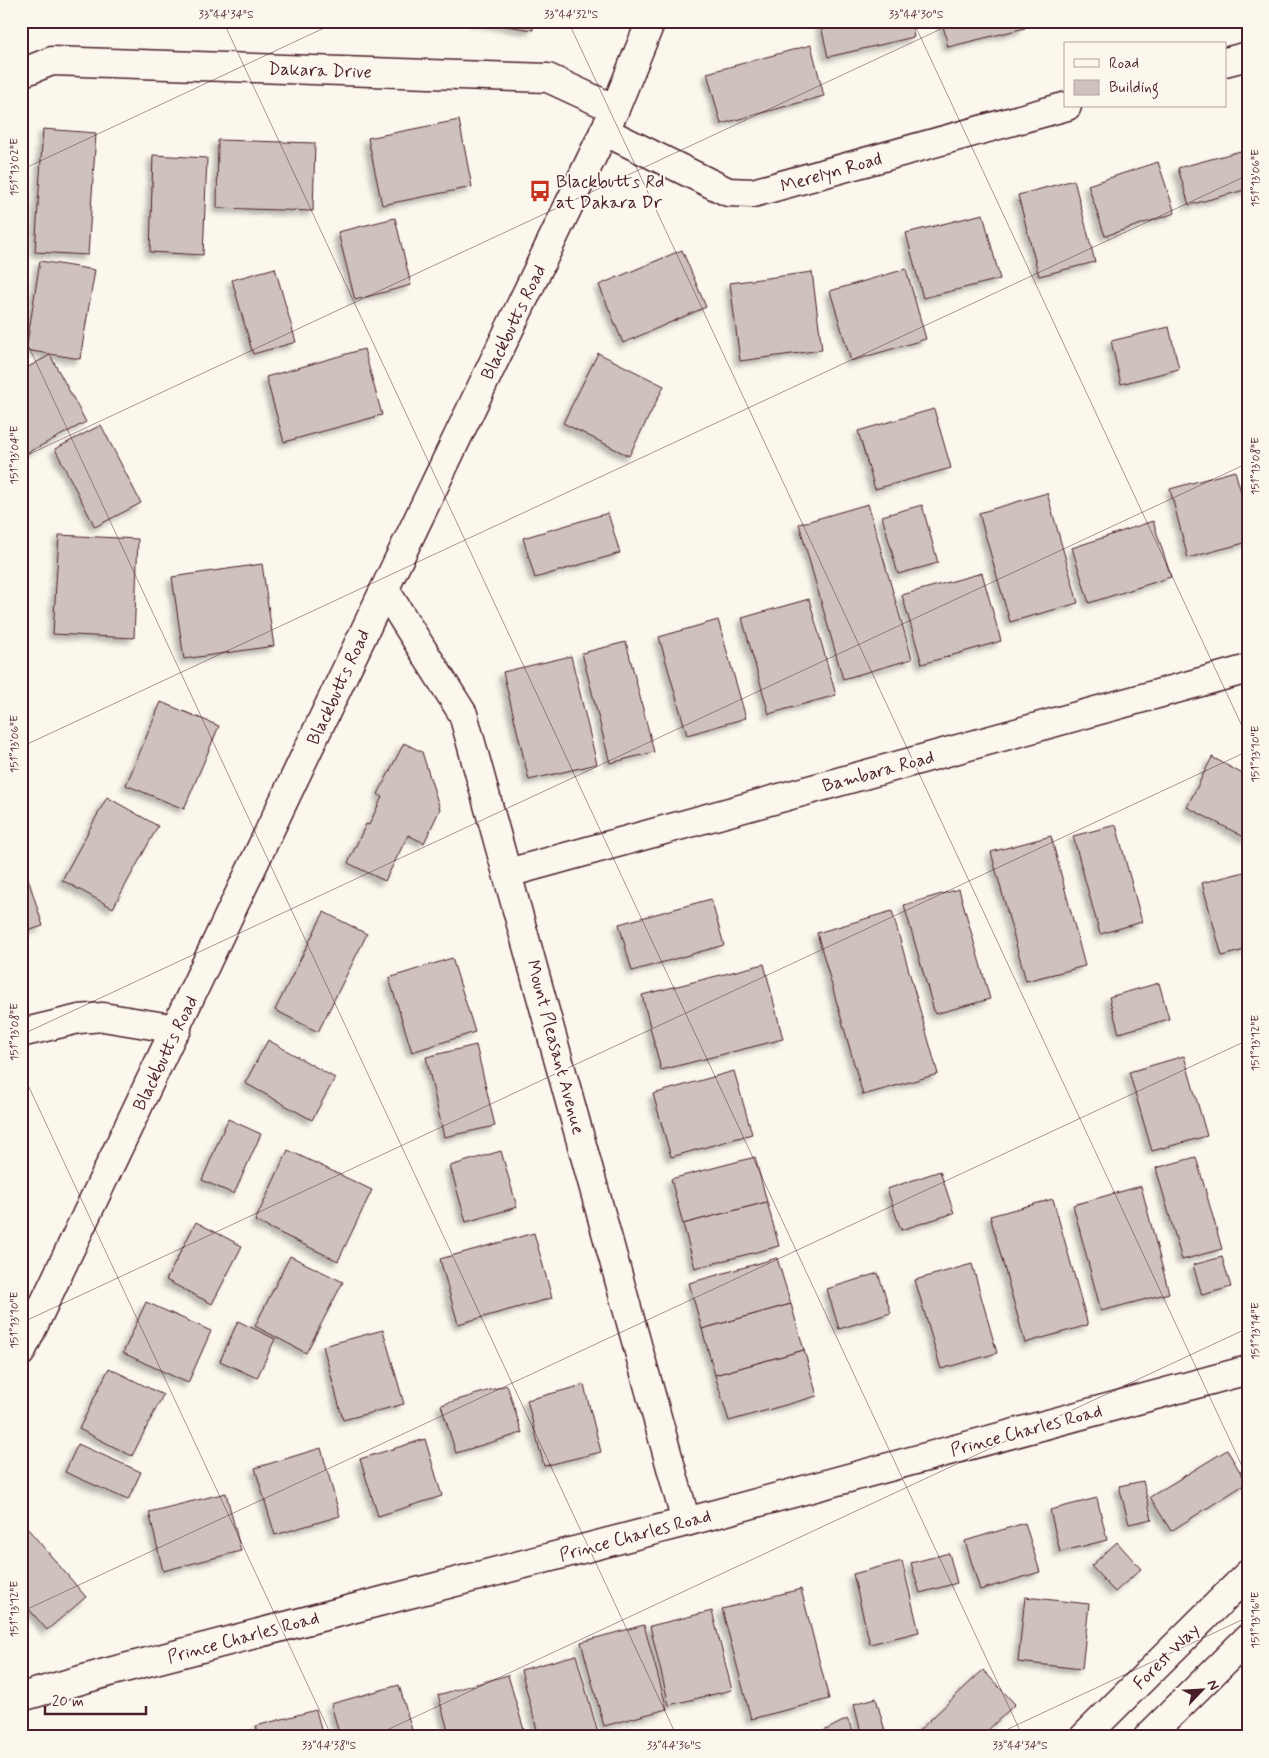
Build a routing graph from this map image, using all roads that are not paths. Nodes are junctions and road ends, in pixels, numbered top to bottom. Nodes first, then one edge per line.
1 (652, 21) edge
2 (1248, 56) edge
3 (1226, 62) edge
4 (21, 73) edge
5 (1064, 107) edge
6 (609, 120) junction
7 (384, 590) junction
8 (1248, 669) edge
9 (508, 873) junction
10 (177, 1029) junction
11 (21, 1033) edge
12 (21, 1352) edge
13 (1248, 1370) edge
14 (686, 1522) junction
15 (1248, 1574) edge
16 (1248, 1638) edge
17 (21, 1697) edge
18 (1084, 1737) edge
19 (1148, 1737) edge

1 - 6 street, Blackbutts Road
2 - 3 street
4 - 6 street, Dakara Drive
5 - 6 street, Merelyn Road
6 - 7 street, Blackbutts Road
7 - 9 street, Mount Pleasant Avenue
7 - 10 street, Blackbutts Road
8 - 9 street, Bambara Road
9 - 14 street, Mount Pleasant Avenue
10 - 11 street
10 - 12 street, Blackbutts Road
13 - 14 street, Prince Charles Road
14 - 17 street, Prince Charles Road
15 - 18 street, Forest Way
16 - 19 street

